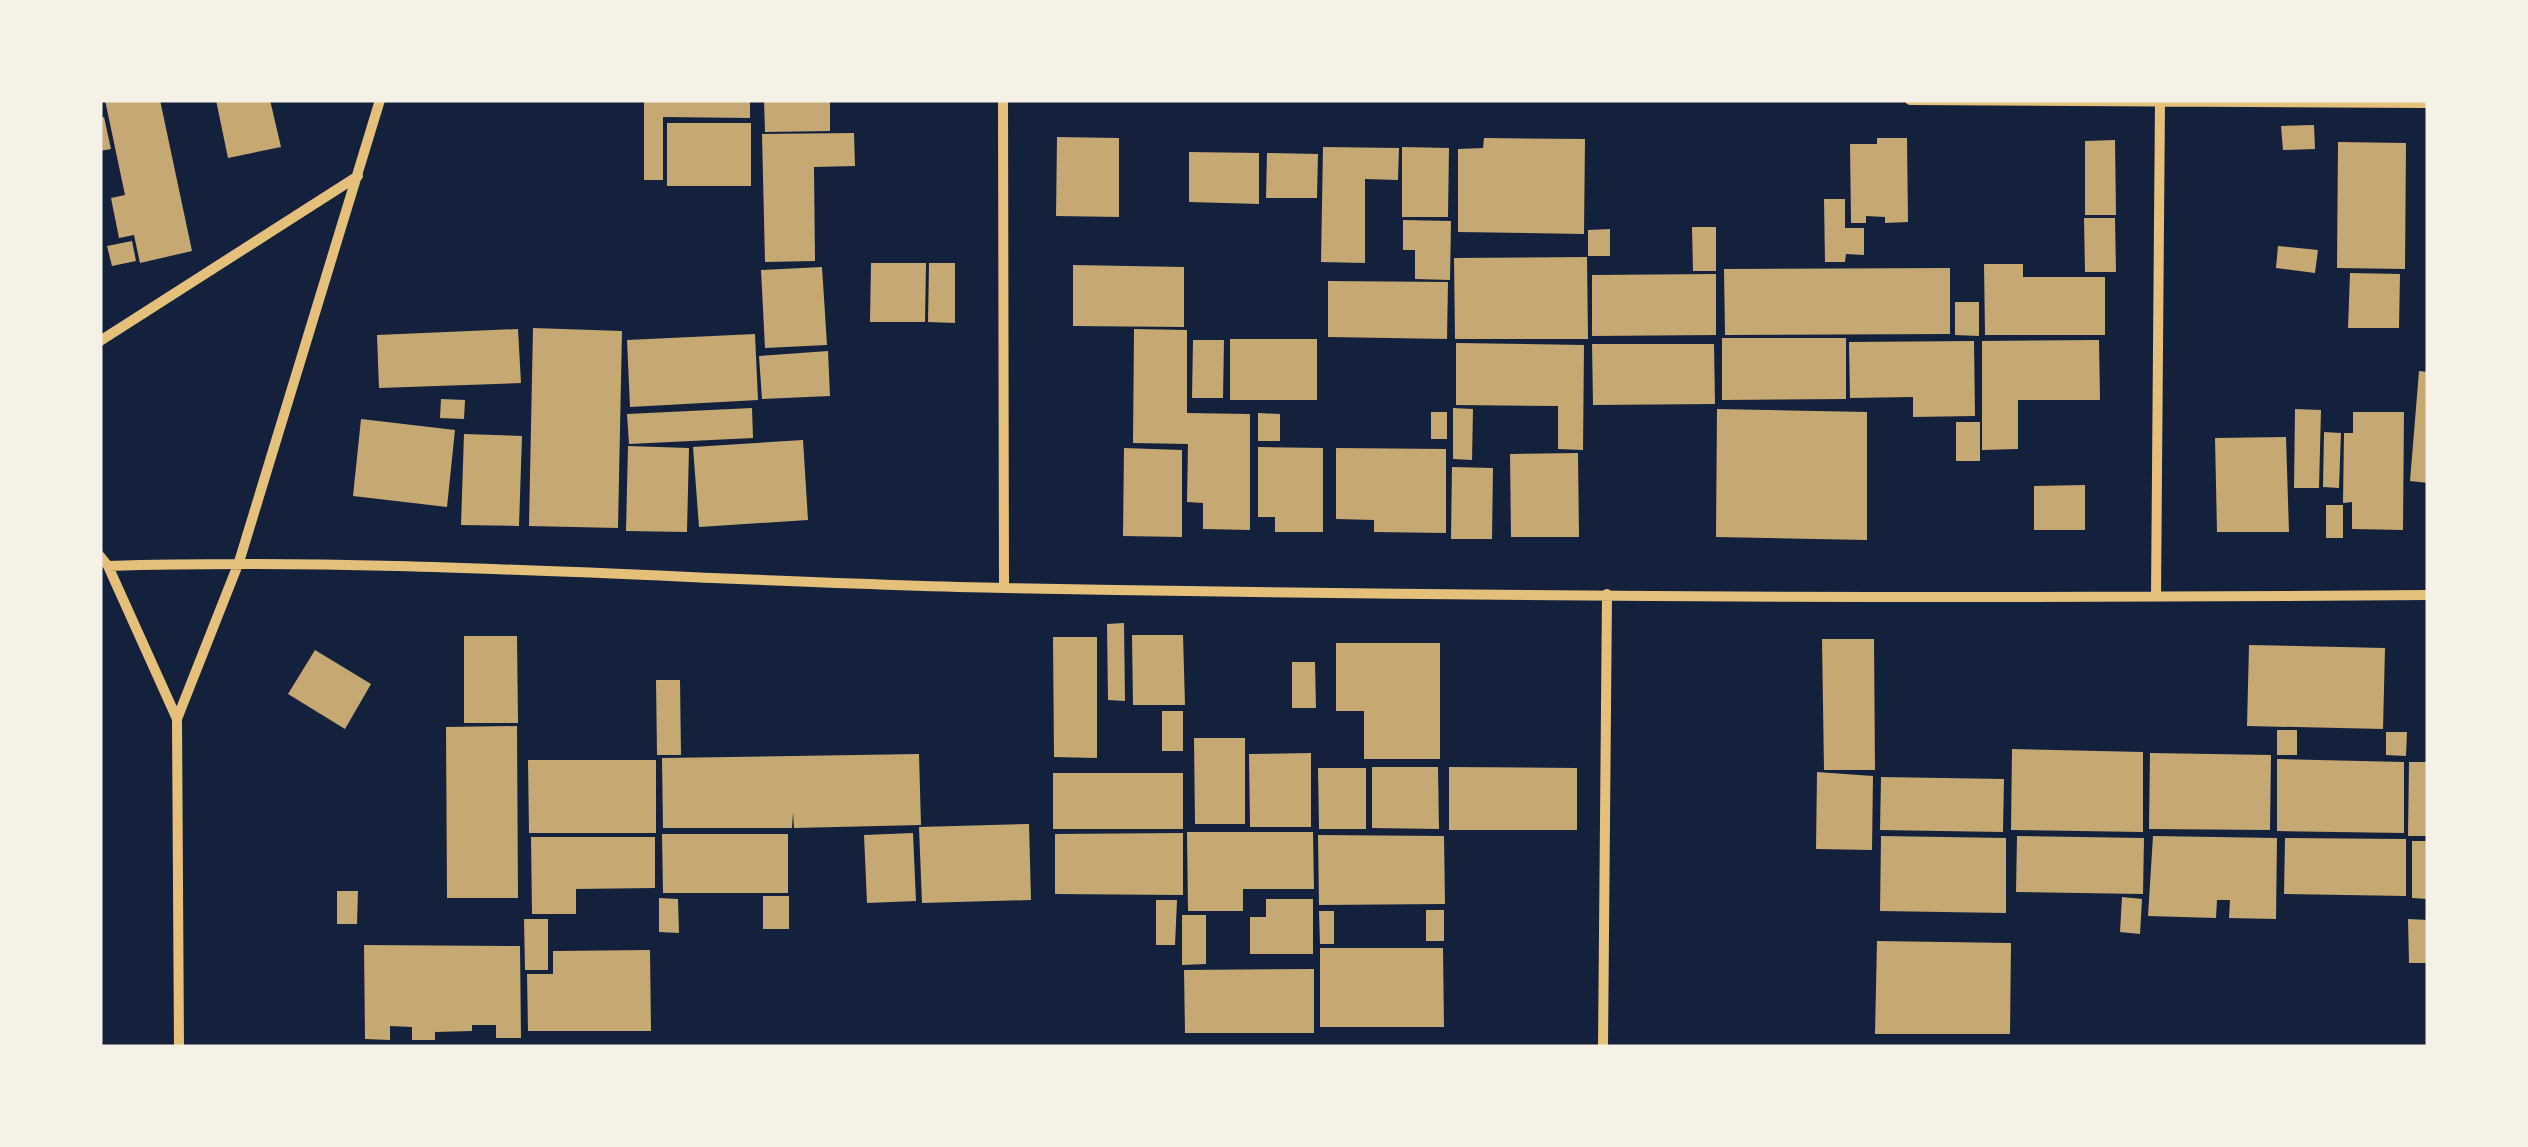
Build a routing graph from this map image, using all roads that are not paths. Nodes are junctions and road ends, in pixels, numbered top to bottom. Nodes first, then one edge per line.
1 (380, 100) edge
2 (1003, 100) edge
3 (1910, 100) edge
4 (2160, 101) edge
5 (2428, 103) edge
6 (358, 175) junction
7 (100, 341) edge
8 (100, 556) edge
9 (239, 562) junction
10 (108, 566) junction
11 (1004, 588) junction
12 (1607, 594) junction
13 (2428, 595) edge
14 (2156, 597) junction
15 (177, 719) junction
16 (178, 1047) edge
17 (1604, 1047) edge

1 - 6 street
2 - 11 street
3 - 4 street
4 - 5 street
4 - 14 street
6 - 7 street
6 - 9 street
8 - 10 street
9 - 10 street
9 - 11 street
9 - 15 street
10 - 15 street
11 - 12 street
12 - 14 street
12 - 17 street
13 - 14 street
15 - 16 street

